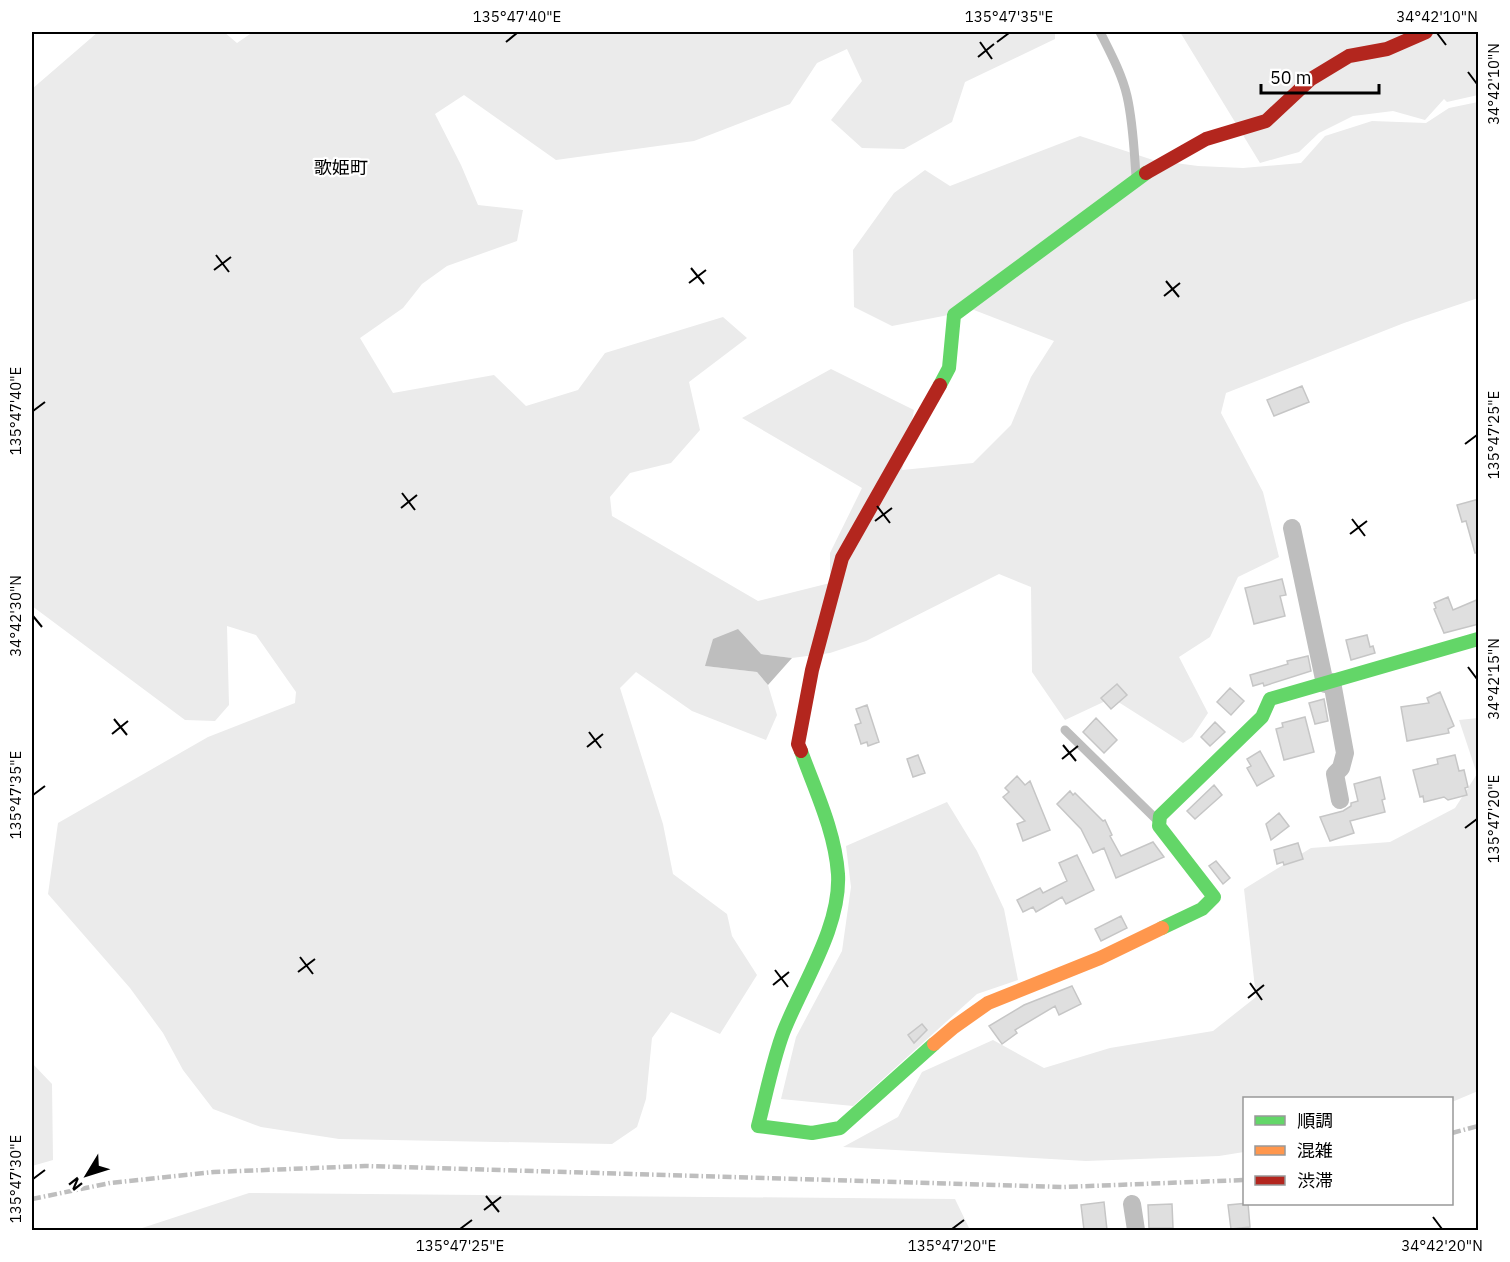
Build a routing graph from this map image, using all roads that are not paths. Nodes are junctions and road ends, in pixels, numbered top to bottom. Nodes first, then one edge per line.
1 (1100, 32) edge
2 (1426, 32) edge
3 (1137, 178) junction
4 (1292, 528) dead end
5 (1479, 639) edge
6 (1328, 683) junction
7 (1065, 730) dead end
8 (1340, 800) dead end
9 (1159, 821) junction
10 (1132, 1204) dead end
11 (1136, 1230) edge

1 - 3 lane
2 - 3 street
3 - 9 street
4 - 6 street
5 - 6 street
6 - 8 street
6 - 9 street
7 - 9 lane
10 - 11 street

